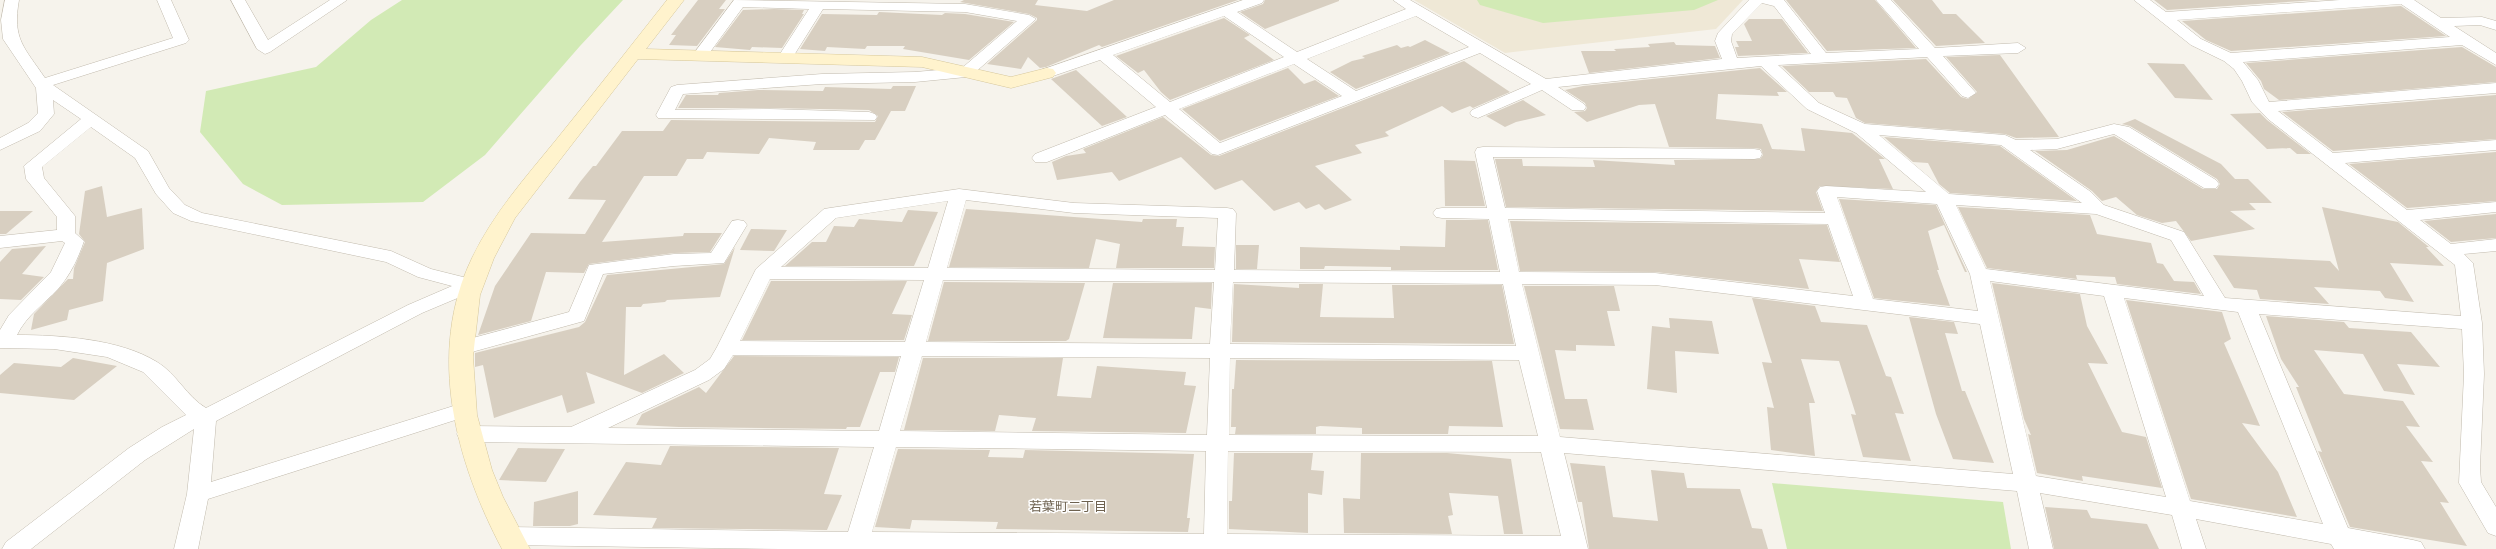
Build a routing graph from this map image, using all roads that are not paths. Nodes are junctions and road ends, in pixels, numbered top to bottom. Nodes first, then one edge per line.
1 (164, 0) edge
2 (238, 0) edge
3 (340, 0) edge
4 (676, 0) edge
5 (1257, 0) edge
6 (1400, 0) edge
7 (1757, 0) edge
8 (1767, 0) edge
9 (1883, 0) edge
10 (2141, 0) edge
11 (2401, 0) edge
12 (2404, 0) edge
13 (740, 2) edge
14 (820, 2) edge
15 (8, 4) edge
16 (1417, 10) junction
17 (1226, 11) junction
18 (2162, 17) junction
19 (2439, 22) junction
20 (2496, 26) edge
21 (2466, 40) junction
22 (1480, 48) junction
23 (2018, 48) dead end
24 (1930, 52) junction
25 (632, 54) junction
26 (1102, 54) junction
27 (700, 56) junction
28 (786, 57) junction
29 (1821, 57) junction
30 (1295, 58) junction
31 (2229, 58) junction
32 (2496, 60) edge
33 (1764, 61) junction
34 (1731, 63) junction
35 (966, 72) junction
36 (1047, 73) joint
37 (1543, 84) junction
38 (43, 86) junction
39 (2496, 88) edge
40 (1968, 93) dead end
41 (1354, 97) junction
42 (1578, 107) dead end
43 (2264, 107) junction
44 (1168, 108) junction
45 (1478, 113) dead end
46 (869, 117) dead end
47 (92, 119) junction
48 (1862, 130) junction
49 (0, 145) edge
50 (2011, 145) junction
51 (2496, 145) edge
52 (1754, 154) dead end
53 (1041, 158) dead end
54 (2328, 159) junction
55 (2210, 184) dead end
56 (959, 194) junction
57 (1944, 200) junction
58 (2496, 207) edge
59 (2098, 209) junction
60 (1442, 213) dead end
61 (1499, 213) junction
62 (2403, 216) junction
63 (1836, 219) junction
64 (738, 225) dead end
65 (66, 235) junction
66 (0, 242) edge
67 (2496, 245) edge
68 (2448, 250) junction
69 (763, 273) junction
70 (937, 274) junction
71 (1979, 274) junction
72 (1223, 277) junction
73 (1513, 278) junction
74 (472, 285) junction
75 (2112, 291) junction
76 (1865, 303) junction
77 (2218, 303) junction
78 (2246, 306) junction
79 (1990, 319) junction
80 (2472, 323) junction
81 (461, 348) junction
82 (727, 348) junction
83 (914, 349) junction
84 (1220, 351) junction
85 (1528, 352) junction
86 (463, 410) junction
87 (206, 416) junction
88 (468, 434) junction
89 (571, 436) junction
90 (889, 438) junction
91 (1219, 443) junction
92 (1551, 444) junction
93 (2025, 483) junction
94 (198, 494) junction
95 (2180, 508) junction
96 (2496, 527) edge
97 (512, 542) edge
98 (2342, 542) edge
99 (771, 544) edge
100 (857, 545) edge
101 (1215, 546) edge
102 (1576, 547) edge
103 (14, 549) edge
104 (186, 549) edge
105 (2041, 549) edge
106 (2194, 549) edge
107 (2413, 549) edge

1 - 38 street
2 - 3 street
4 - 25 street
5 - 17 street
6 - 16 street
7 - 34 street
8 - 29 street
9 - 24 street
10 - 18 street
11 - 18 street
12 - 19 street
13 - 14 street
13 - 27 street
14 - 28 street
14 - 35 street
15 - 38 street
16 - 22 street
16 - 30 street
17 - 26 street
17 - 30 street
18 - 31 street
19 - 20 street
19 - 21 street
21 - 31 street
21 - 32 street
22 - 37 street
22 - 41 street
23 - 24 street
24 - 29 street
24 - 40 street
25 - 27 street
25 - 74 street
26 - 36 street
26 - 44 street
27 - 28 street
28 - 35 street
29 - 33 street
30 - 41 street
30 - 44 street
31 - 43 street
33 - 34 street
33 - 48 street
34 - 37 street
35 - 36 street
35 - 46 street
37 - 42 street
37 - 45 street
38 - 47 street
38 - 49 street
39 - 43 street
41 - 44 street
43 - 54 street
44 - 53 street
47 - 65 street
47 - 74 street
48 - 50 street
48 - 57 street
50 - 55 street
50 - 59 street
51 - 54 street
52 - 61 street
54 - 62 street
56 - 69 street
56 - 70 street
56 - 72 street
57 - 59 street
57 - 63 street
57 - 71 street
58 - 62 street
59 - 77 street
60 - 61 street
61 - 63 street
61 - 73 street
62 - 68 street
63 - 76 street
64 - 81 street
65 - 66 street
65 - 87 street
67 - 68 street
68 - 80 street
69 - 70 street
69 - 82 street
70 - 72 street
70 - 83 street
71 - 75 street
71 - 79 street
72 - 73 street
72 - 84 street
73 - 76 street
73 - 85 street
74 - 81 street
74 - 87 street
75 - 77 street
75 - 95 street
76 - 79 street
77 - 78 street
78 - 80 street
78 - 98 street
79 - 93 street
80 - 96 street
81 - 86 street
82 - 83 street
82 - 89 street
83 - 84 street
83 - 90 street
84 - 85 street
84 - 91 street
85 - 92 street
86 - 88 street
86 - 94 street
87 - 94 street
87 - 103 street
88 - 89 street
88 - 97 street
89 - 90 street
90 - 91 street
90 - 100 street
91 - 92 street
91 - 101 street
92 - 93 street
92 - 102 street
93 - 95 street
93 - 105 street
94 - 104 street
95 - 98 street
95 - 106 street
97 - 99 street
98 - 107 street
99 - 100 street
100 - 101 street
101 - 102 street

